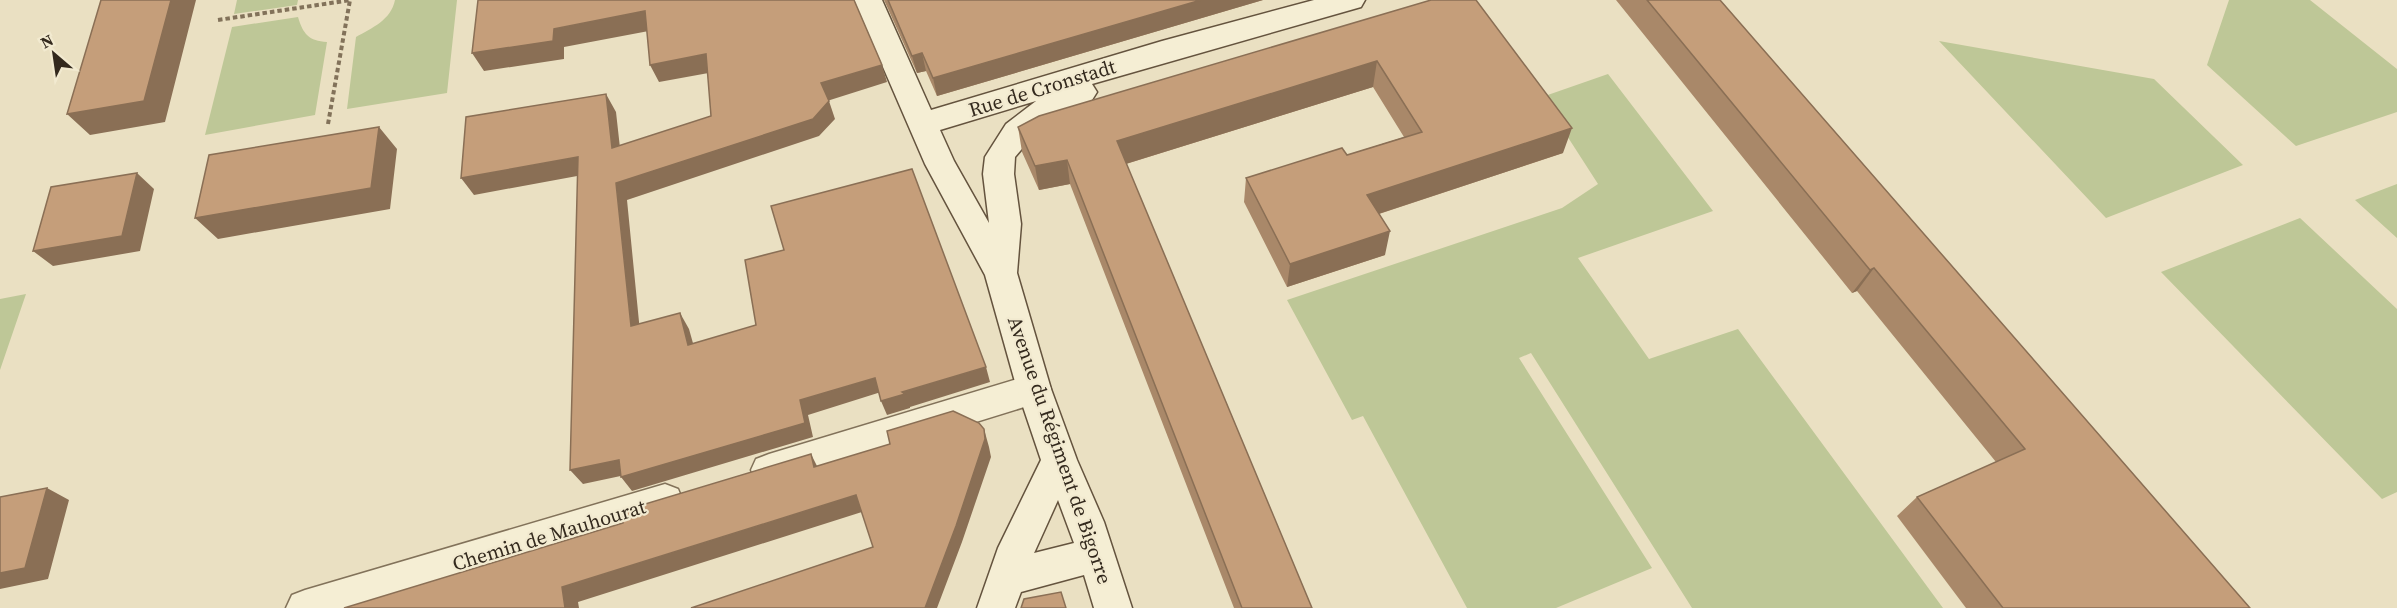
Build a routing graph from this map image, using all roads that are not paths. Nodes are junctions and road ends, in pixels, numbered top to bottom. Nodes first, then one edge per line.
1 (868, 0) edge
2 (1351, 0) edge
3 (1162, 52) junction
4 (923, 124) junction
5 (1001, 273) junction
6 (1035, 389) junction
7 (1059, 460) junction
8 (742, 478) edge
9 (696, 492) edge
10 (1096, 554) junction
11 (1001, 593) edge
12 (305, 608) edge
13 (1113, 608) edge

1 - 4 main road, Avenue du Régiment de Bigorre
2 - 3 main road, Rue de Cronstadt
3 - 4 main road, Rue de Cronstadt
3 - 5 main road, Rue de Cronstadt
4 - 5 main road, Avenue du Régiment de Bigorre
5 - 6 main road, Avenue du Régiment de Bigorre
6 - 7 main road, Avenue du Régiment de Bigorre
6 - 8 main road
7 - 10 main road, Avenue du Régiment de Bigorre
7 - 11 main road
9 - 12 main road, Chemin de Mauhourat
10 - 11 main road
10 - 13 main road, Avenue du Régiment de Bigorre

